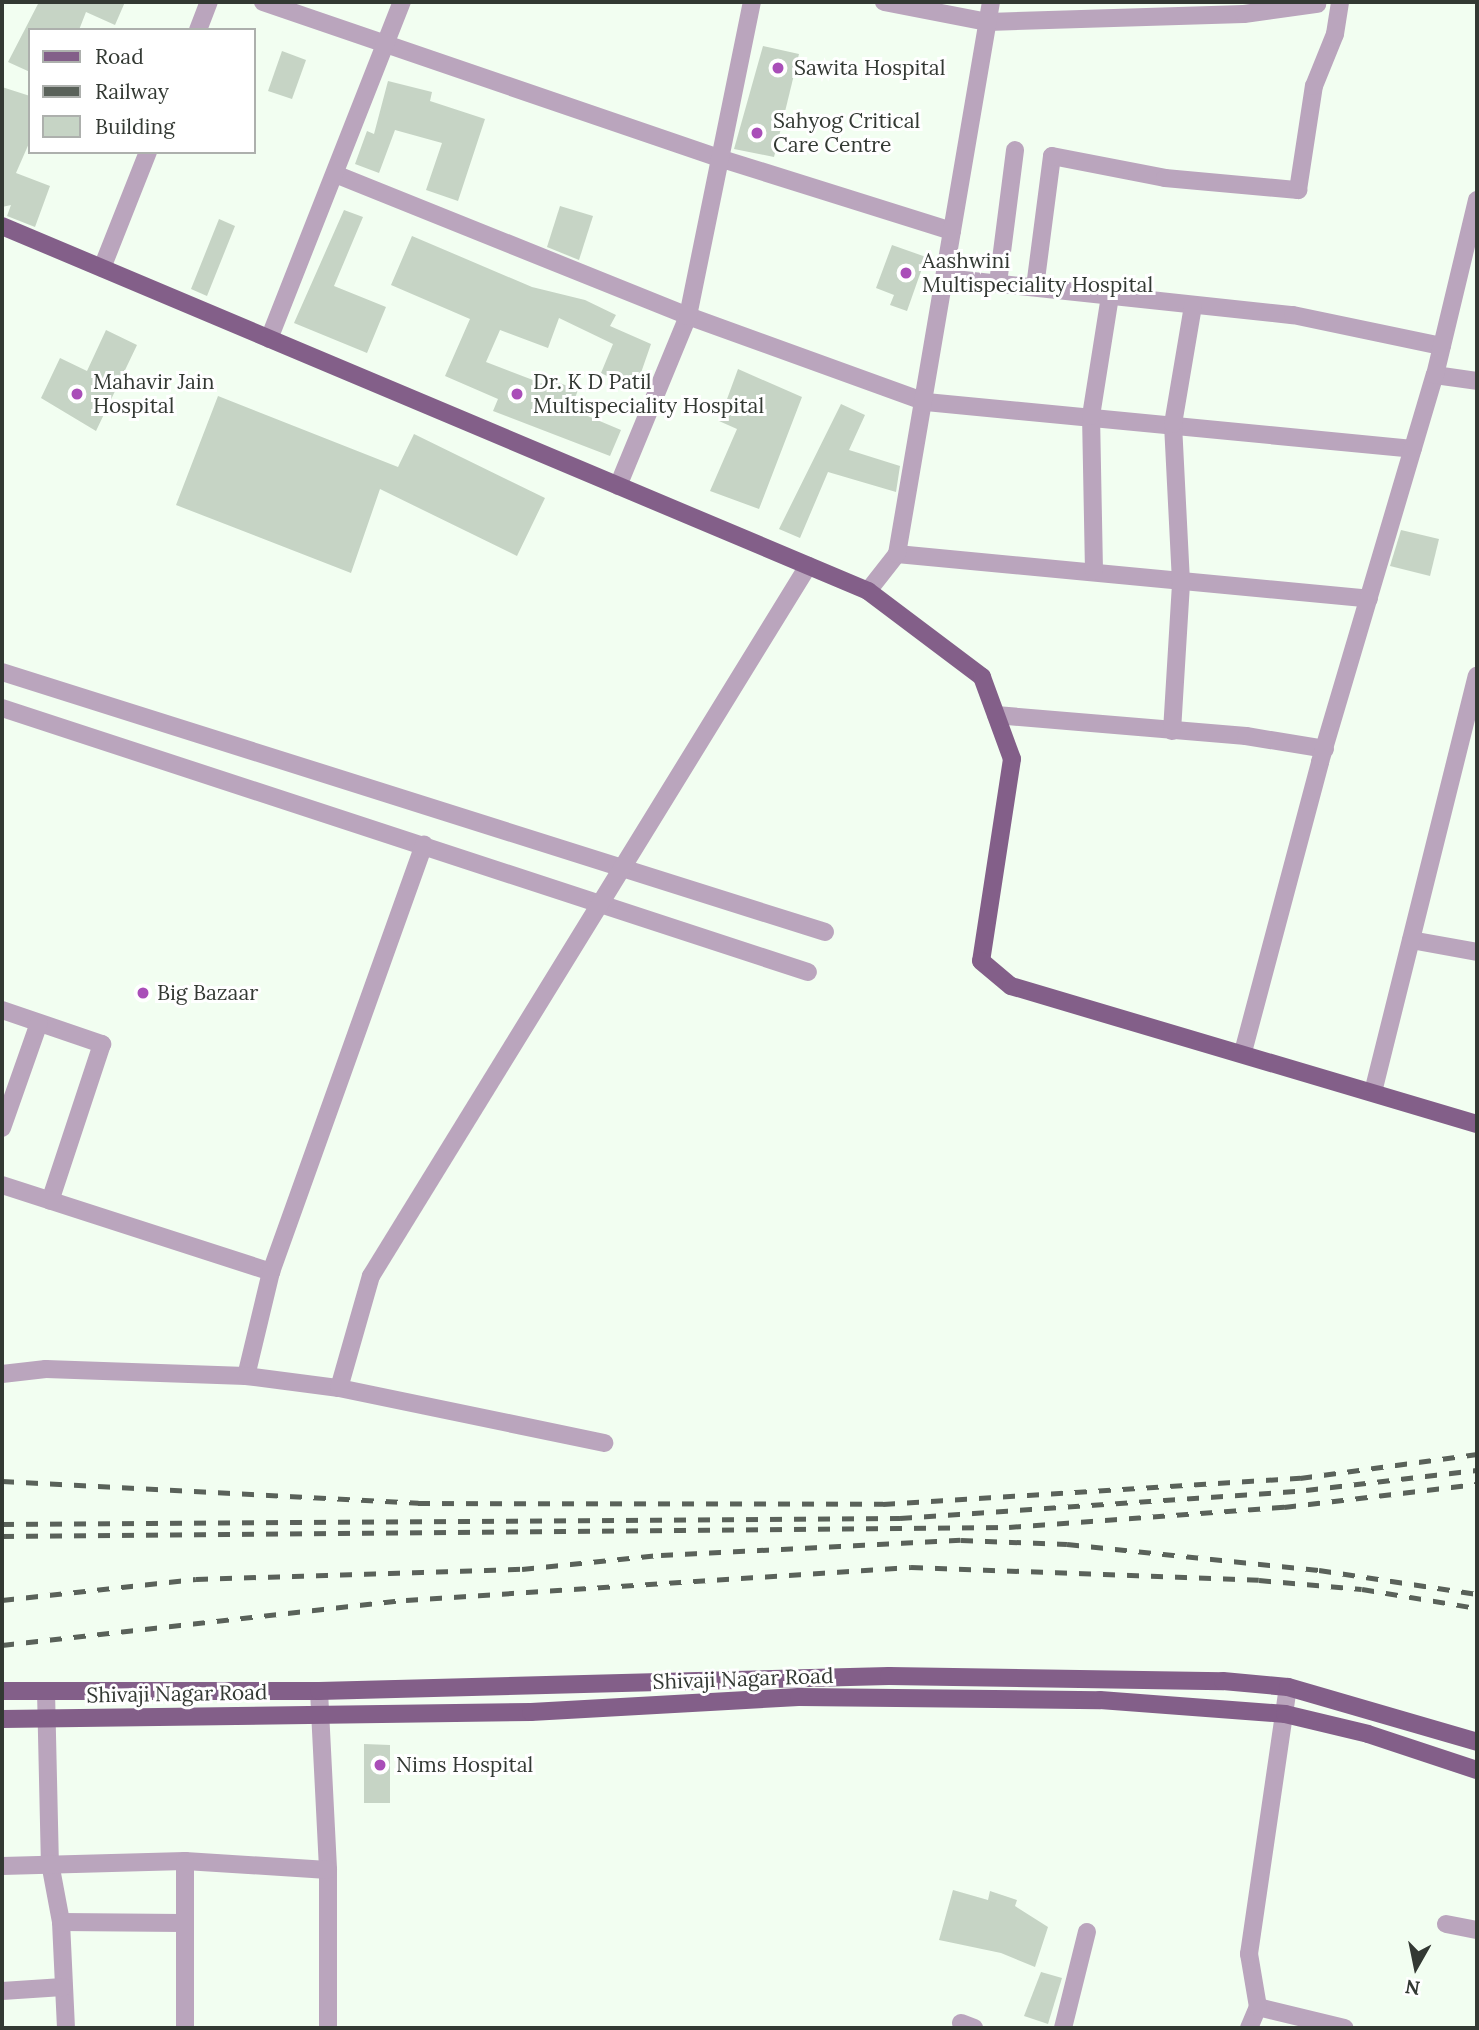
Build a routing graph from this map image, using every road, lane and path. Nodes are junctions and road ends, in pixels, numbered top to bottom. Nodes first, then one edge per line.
1 (209, 2) edge
2 (263, 2) edge
3 (402, 2) edge
4 (752, 2) edge
5 (884, 2) edge
6 (992, 2) edge
7 (1340, 2) edge
8 (1316, 3) edge
9 (988, 22) junction
10 (199, 28) edge
11 (1335, 34) junction
12 (387, 43) junction
13 (1015, 150) dead end
14 (147, 154) edge
15 (722, 159) junction
16 (335, 174) junction
17 (1477, 200) edge
18 (2, 226) edge
19 (952, 231) junction
20 (102, 268) junction
21 (945, 278) junction
22 (998, 283) junction
23 (1035, 287) junction
24 (1110, 296) junction
25 (1193, 306) junction
26 (688, 316) junction
27 (269, 339) junction
28 (1442, 346) junction
29 (1435, 375) junction
30 (1477, 381) edge
31 (926, 402) junction
32 (1091, 416) junction
33 (1172, 424) junction
34 (1413, 449) junction
35 (618, 486) junction
36 (897, 554) junction
37 (808, 566) junction
38 (1094, 572) junction
39 (1181, 582) junction
40 (868, 592) junction
41 (1369, 599) junction
42 (2, 672) edge
43 (1477, 676) edge
44 (2, 708) edge
45 (996, 715) junction
46 (1172, 731) junction
47 (1325, 749) junction
48 (424, 845) junction
49 (618, 870) junction
50 (600, 900) junction
51 (825, 932) dead end
52 (1411, 940) junction
53 (1477, 952) edge
54 (808, 972) dead end
55 (2, 1010) edge
56 (39, 1023) junction
57 (1243, 1052) junction
58 (1373, 1092) junction
59 (1477, 1124) edge
60 (2, 1128) edge
61 (2, 1185) edge
62 (50, 1201) junction
63 (271, 1272) junction
64 (2, 1374) edge
65 (246, 1376) junction
66 (340, 1388) junction
67 (604, 1443) dead end
68 (1288, 1687) junction
69 (2, 1691) edge
70 (46, 1691) junction
71 (319, 1691) junction
72 (1285, 1714) junction
73 (320, 1716) junction
74 (47, 1718) junction
75 (2, 1719) edge
76 (1477, 1742) edge
77 (1477, 1770) edge
78 (185, 1861) junction
79 (50, 1863) junction
80 (2, 1866) edge
81 (328, 1870) junction
82 (61, 1922) junction
83 (183, 1923) junction
84 (1446, 1924) dead end
85 (1477, 1930) edge
86 (1087, 1932) dead end
87 (63, 1987) junction
88 (2, 1991) edge
89 (1258, 2007) junction
90 (66, 2028) edge
91 (185, 2028) edge
92 (328, 2028) edge
93 (1063, 2028) edge
94 (1249, 2028) edge
95 (1345, 2028) edge

1 - 10 street
2 - 12 street
3 - 12 street
4 - 15 street
5 - 9 street
6 - 9 street
7 - 11 street
8 - 9 street
8 - 11 street
9 - 19 street
11 - 23 street
12 - 15 street
12 - 16 street
13 - 22 street
14 - 20 street
15 - 19 street
15 - 26 street
16 - 26 street
16 - 27 street
17 - 28 street
18 - 20 main road
19 - 21 street
20 - 27 main road
21 - 22 street
21 - 31 street
22 - 23 street
23 - 24 street
24 - 25 street
24 - 32 street
25 - 28 street
25 - 33 street
26 - 31 street
26 - 35 street
27 - 35 main road
28 - 29 street
29 - 30 street
29 - 34 street
31 - 32 street
31 - 36 street
32 - 33 street
32 - 38 street
33 - 34 street
33 - 39 street
34 - 41 street
35 - 37 main road
36 - 38 street
36 - 40 street
37 - 40 main road
37 - 49 street
38 - 39 street
39 - 41 street
39 - 46 street
40 - 45 main road
41 - 47 street
42 - 49 street
43 - 52 street
44 - 48 street
45 - 46 street
45 - 57 main road
46 - 47 street
47 - 57 street
48 - 50 street
48 - 63 street
49 - 50 street
49 - 51 street
50 - 54 street
50 - 66 street
52 - 53 street
52 - 58 street
55 - 56 street
56 - 60 street
56 - 62 street
57 - 58 main road
58 - 59 main road
61 - 62 street
62 - 63 street
63 - 65 street
64 - 65 street
65 - 66 street
66 - 67 street
68 - 71 main road, Shivaji Nagar Road
68 - 72 street
68 - 76 main road, Shivaji Nagar Road
69 - 70 main road, Shivaji Nagar Road
70 - 71 main road, Shivaji Nagar Road
70 - 74 street
71 - 73 street
72 - 73 main road, Shivaji Nagar Road
72 - 77 main road, Shivaji Nagar Road
72 - 89 street
73 - 74 main road, Shivaji Nagar Road
73 - 81 street
74 - 75 main road, Shivaji Nagar Road
74 - 79 street
78 - 79 street
78 - 81 street
78 - 83 street
79 - 80 street
79 - 82 street
81 - 92 street
82 - 83 street
82 - 87 street
83 - 91 street
84 - 85 street
86 - 93 street
87 - 88 street
87 - 90 street
89 - 94 street
89 - 95 street

